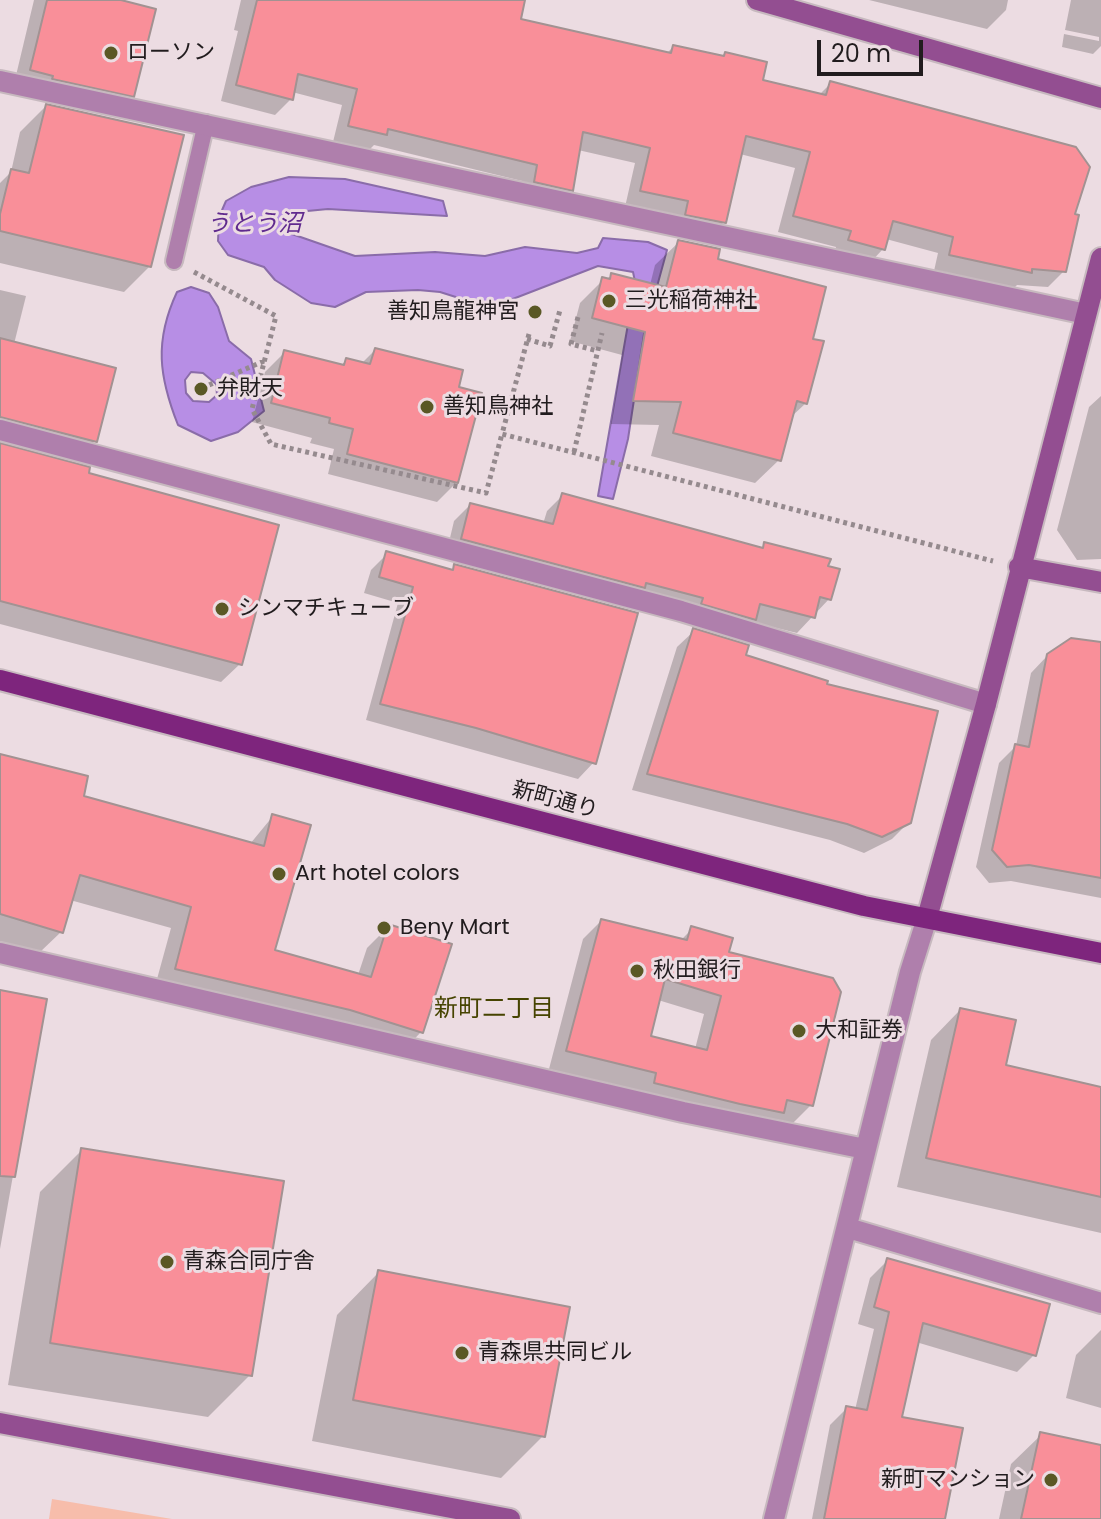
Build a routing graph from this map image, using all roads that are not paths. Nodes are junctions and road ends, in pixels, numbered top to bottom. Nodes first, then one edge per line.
1 (757, 0) edge
2 (0, 81) edge
3 (1101, 98) edge
4 (206, 123) junction
5 (1101, 258) edge
6 (174, 261) road end
7 (1086, 314) junction
8 (0, 430) edge
9 (1019, 567) junction
10 (1101, 582) edge
11 (0, 680) edge
12 (986, 704) junction
13 (927, 918) junction
14 (0, 953) edge
15 (1101, 953) edge
16 (865, 1149) junction
17 (848, 1228) junction
18 (1101, 1303) edge
19 (0, 1423) edge
20 (508, 1519) edge
21 (774, 1519) edge

1 - 3 street
2 - 4 street
4 - 6 lane
4 - 7 street
5 - 7 street
7 - 9 street
8 - 12 street
9 - 10 street
9 - 12 street
11 - 13 main road, 新町通り
12 - 13 street
13 - 15 main road, 新町通り
13 - 16 street
14 - 16 street
16 - 17 street
17 - 18 street
17 - 21 street
19 - 20 street

